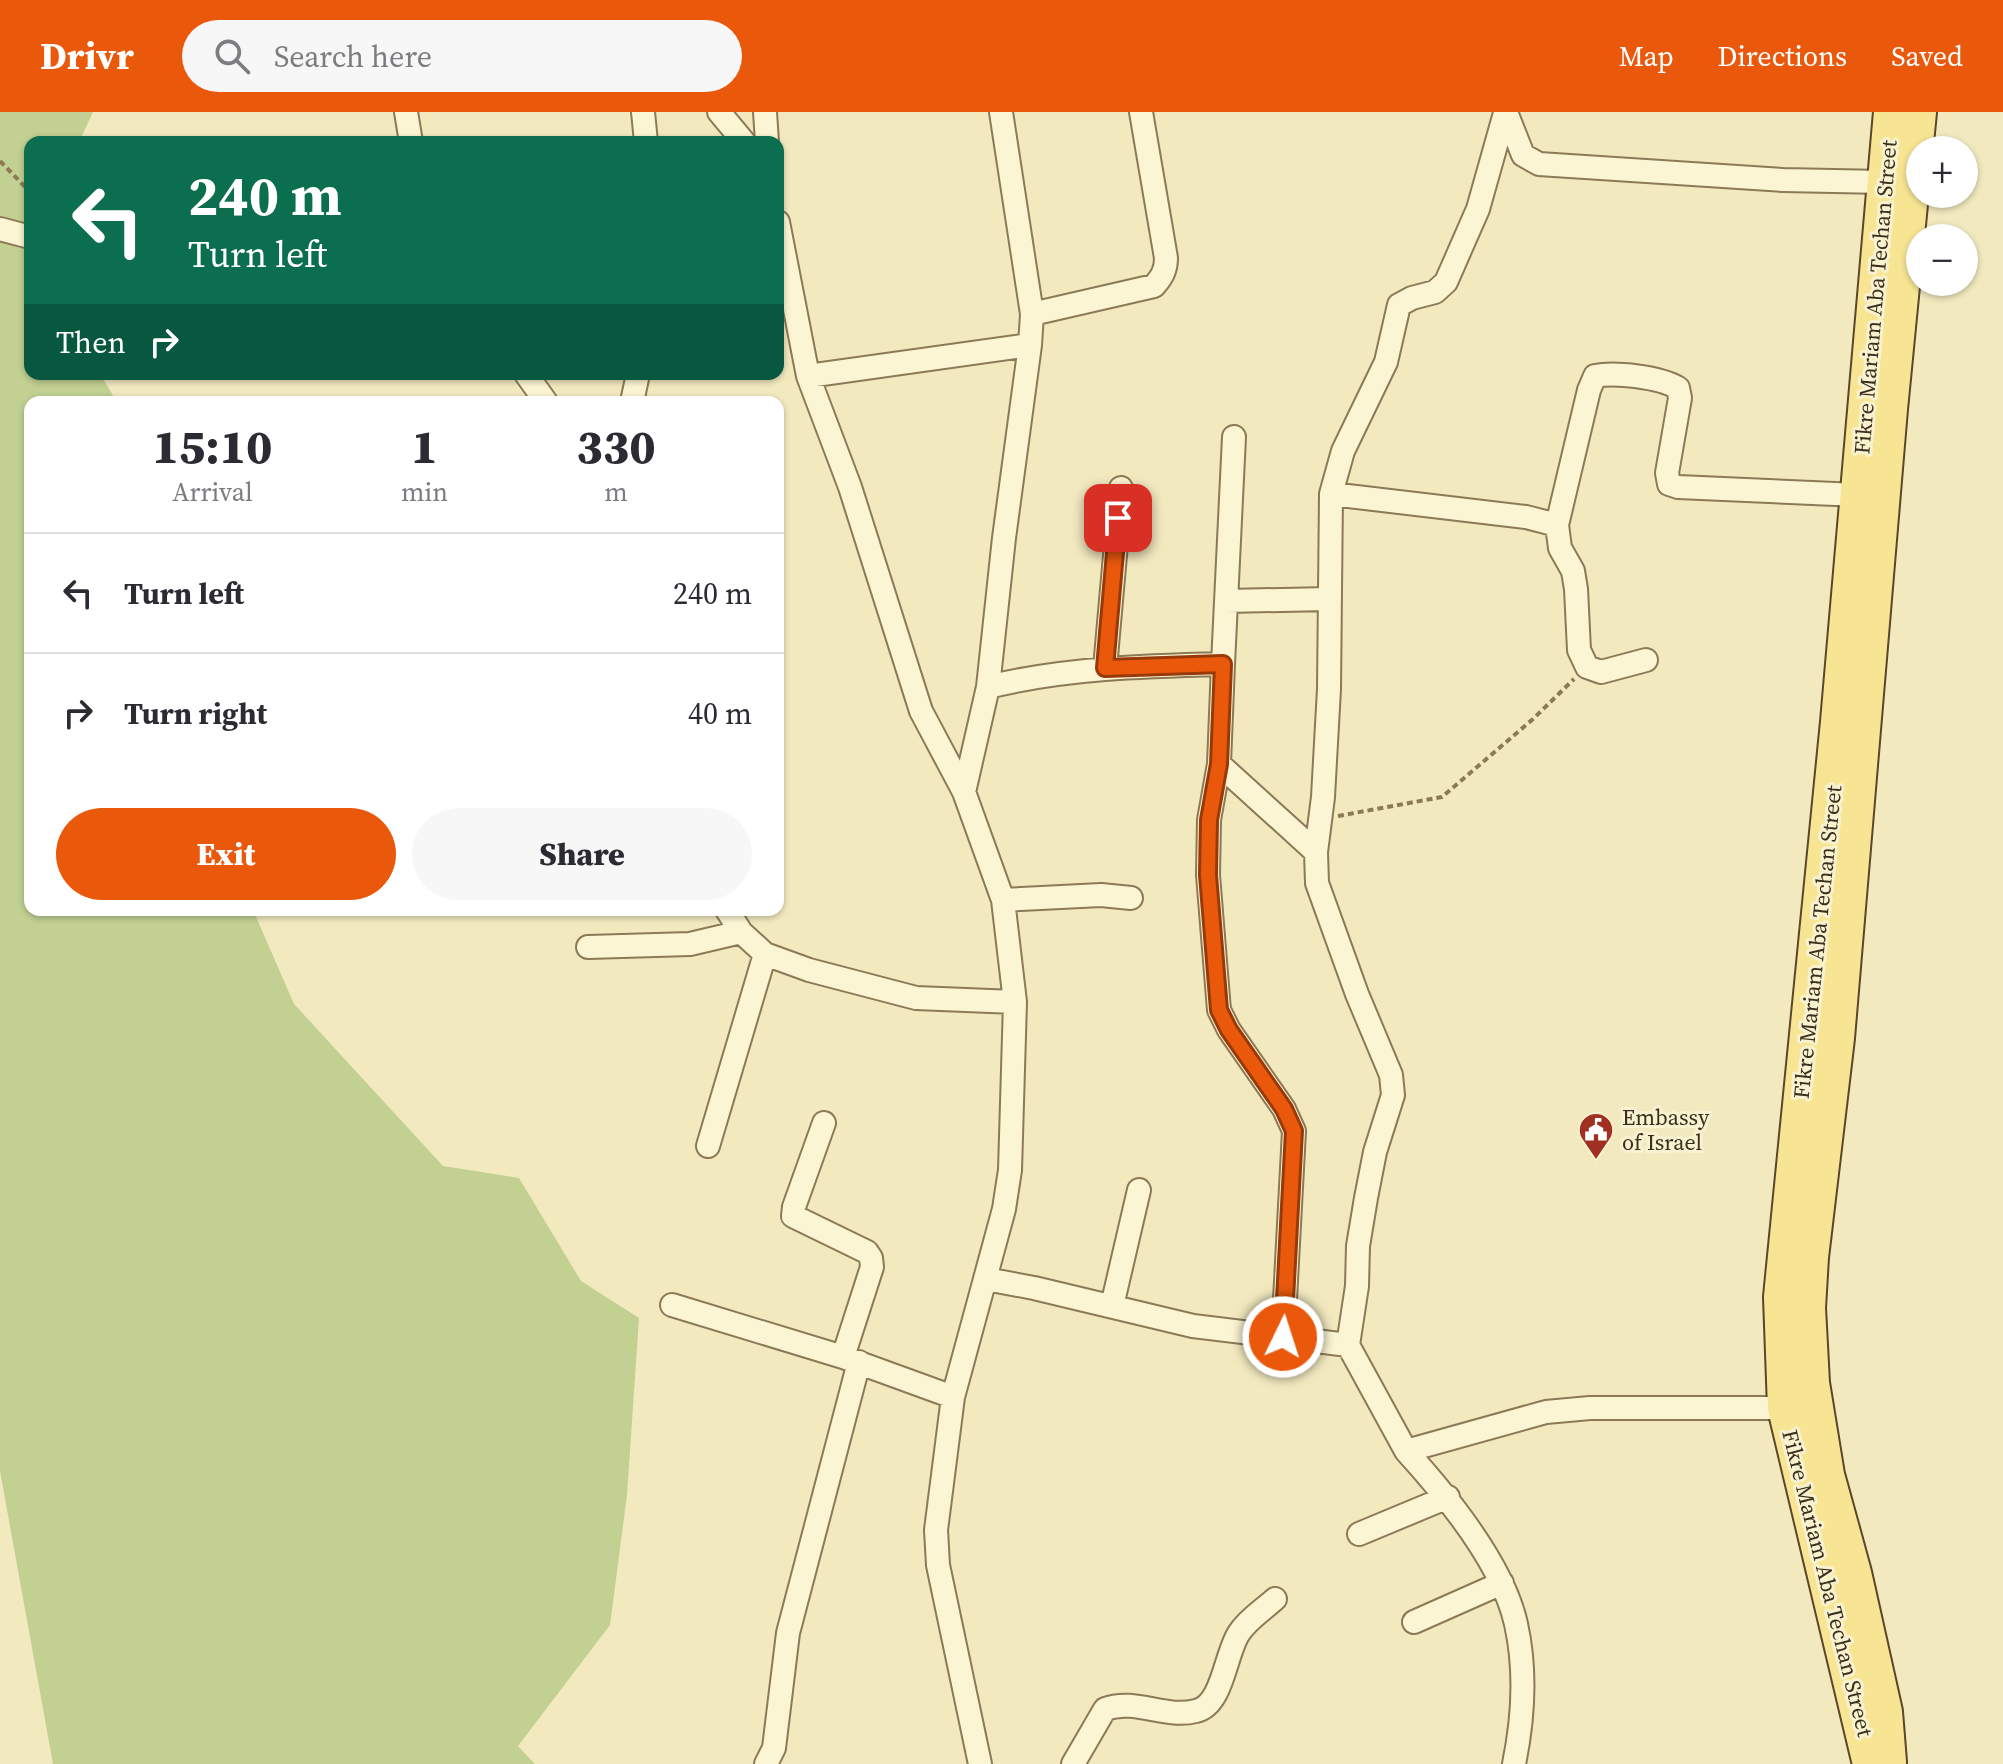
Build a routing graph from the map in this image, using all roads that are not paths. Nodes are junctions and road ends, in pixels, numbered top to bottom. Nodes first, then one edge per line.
1 (406, 112) edge
2 (643, 112) edge
3 (719, 112) edge
4 (765, 112) edge
5 (1001, 112) edge
6 (1141, 112) edge
7 (1505, 112) edge
8 (1891, 112) edge
9 (1919, 112) edge
10 (410, 136) edge
11 (645, 136) edge
12 (739, 136) edge
13 (767, 136) edge
14 (1884, 182) junction
15 (0, 229) edge
16 (24, 235) edge
17 (784, 253) edge
18 (1032, 314) junction
19 (1030, 345) junction
20 (808, 376) junction
21 (1234, 437) dead end
22 (1121, 488) dead end
23 (1331, 494) junction
24 (1858, 495) junction
25 (1557, 525) junction
26 (1329, 599) junction
27 (1226, 601) junction
28 (1646, 660) dead end
29 (1223, 664) junction
30 (1105, 668) junction
31 (988, 687) junction
32 (1219, 764) junction
33 (964, 792) junction
34 (1316, 852) junction
35 (1131, 898) dead end
36 (1003, 900) junction
37 (731, 916) edge
38 (1832, 925) junction
39 (741, 932) junction
40 (588, 947) dead end
41 (765, 954) junction
42 (1015, 1002) junction
43 (824, 1123) dead end
44 (708, 1146) dead end
45 (1139, 1190) dead end
46 (986, 1279) junction
47 (672, 1305) dead end
48 (1112, 1306) junction
49 (1283, 1337) junction
50 (1348, 1345) junction
51 (851, 1360) junction
52 (1793, 1387) junction
53 (953, 1397) junction
54 (1406, 1451) junction
55 (1448, 1497) junction
56 (1359, 1534) dead end
57 (1502, 1583) junction
58 (1275, 1599) dead end
59 (1414, 1622) dead end
60 (766, 1764) edge
61 (980, 1764) edge
62 (1073, 1764) edge
63 (1514, 1764) edge
64 (1870, 1764) edge
65 (1889, 1764) edge

1 - 10 street
2 - 11 street
3 - 12 street
4 - 13 street
5 - 18 street
6 - 18 street
7 - 14 street
7 - 23 street
8 - 14 main road, Fikre Mariam Aba Techan Street
9 - 38 main road, Fikre Mariam Aba Techan Street
14 - 24 main road, Fikre Mariam Aba Techan Street
15 - 16 street
17 - 20 street
18 - 19 street
19 - 20 street
19 - 31 street
20 - 33 street
21 - 27 street
22 - 30 street
23 - 25 street
23 - 26 street
24 - 25 street
24 - 38 main road, Fikre Mariam Aba Techan Street
25 - 28 street
26 - 27 street
26 - 34 street
27 - 29 street
29 - 30 street
29 - 32 street
30 - 31 street
31 - 33 street
32 - 34 street
32 - 49 street
33 - 36 street
34 - 50 street
35 - 36 street
36 - 42 street
37 - 39 street
38 - 52 main road, Fikre Mariam Aba Techan Street
39 - 40 street
39 - 41 street
41 - 42 street
41 - 44 street
42 - 46 street
43 - 51 street
45 - 48 street
46 - 48 street
46 - 53 street
47 - 51 street
48 - 49 street
49 - 50 street
50 - 54 street
51 - 53 street
51 - 60 street
52 - 54 street
52 - 64 main road, Fikre Mariam Aba Techan Street
52 - 65 main road, Fikre Mariam Aba Techan Street
53 - 61 street
54 - 55 street
55 - 56 street
55 - 57 street
57 - 59 street
57 - 63 street
58 - 62 street

